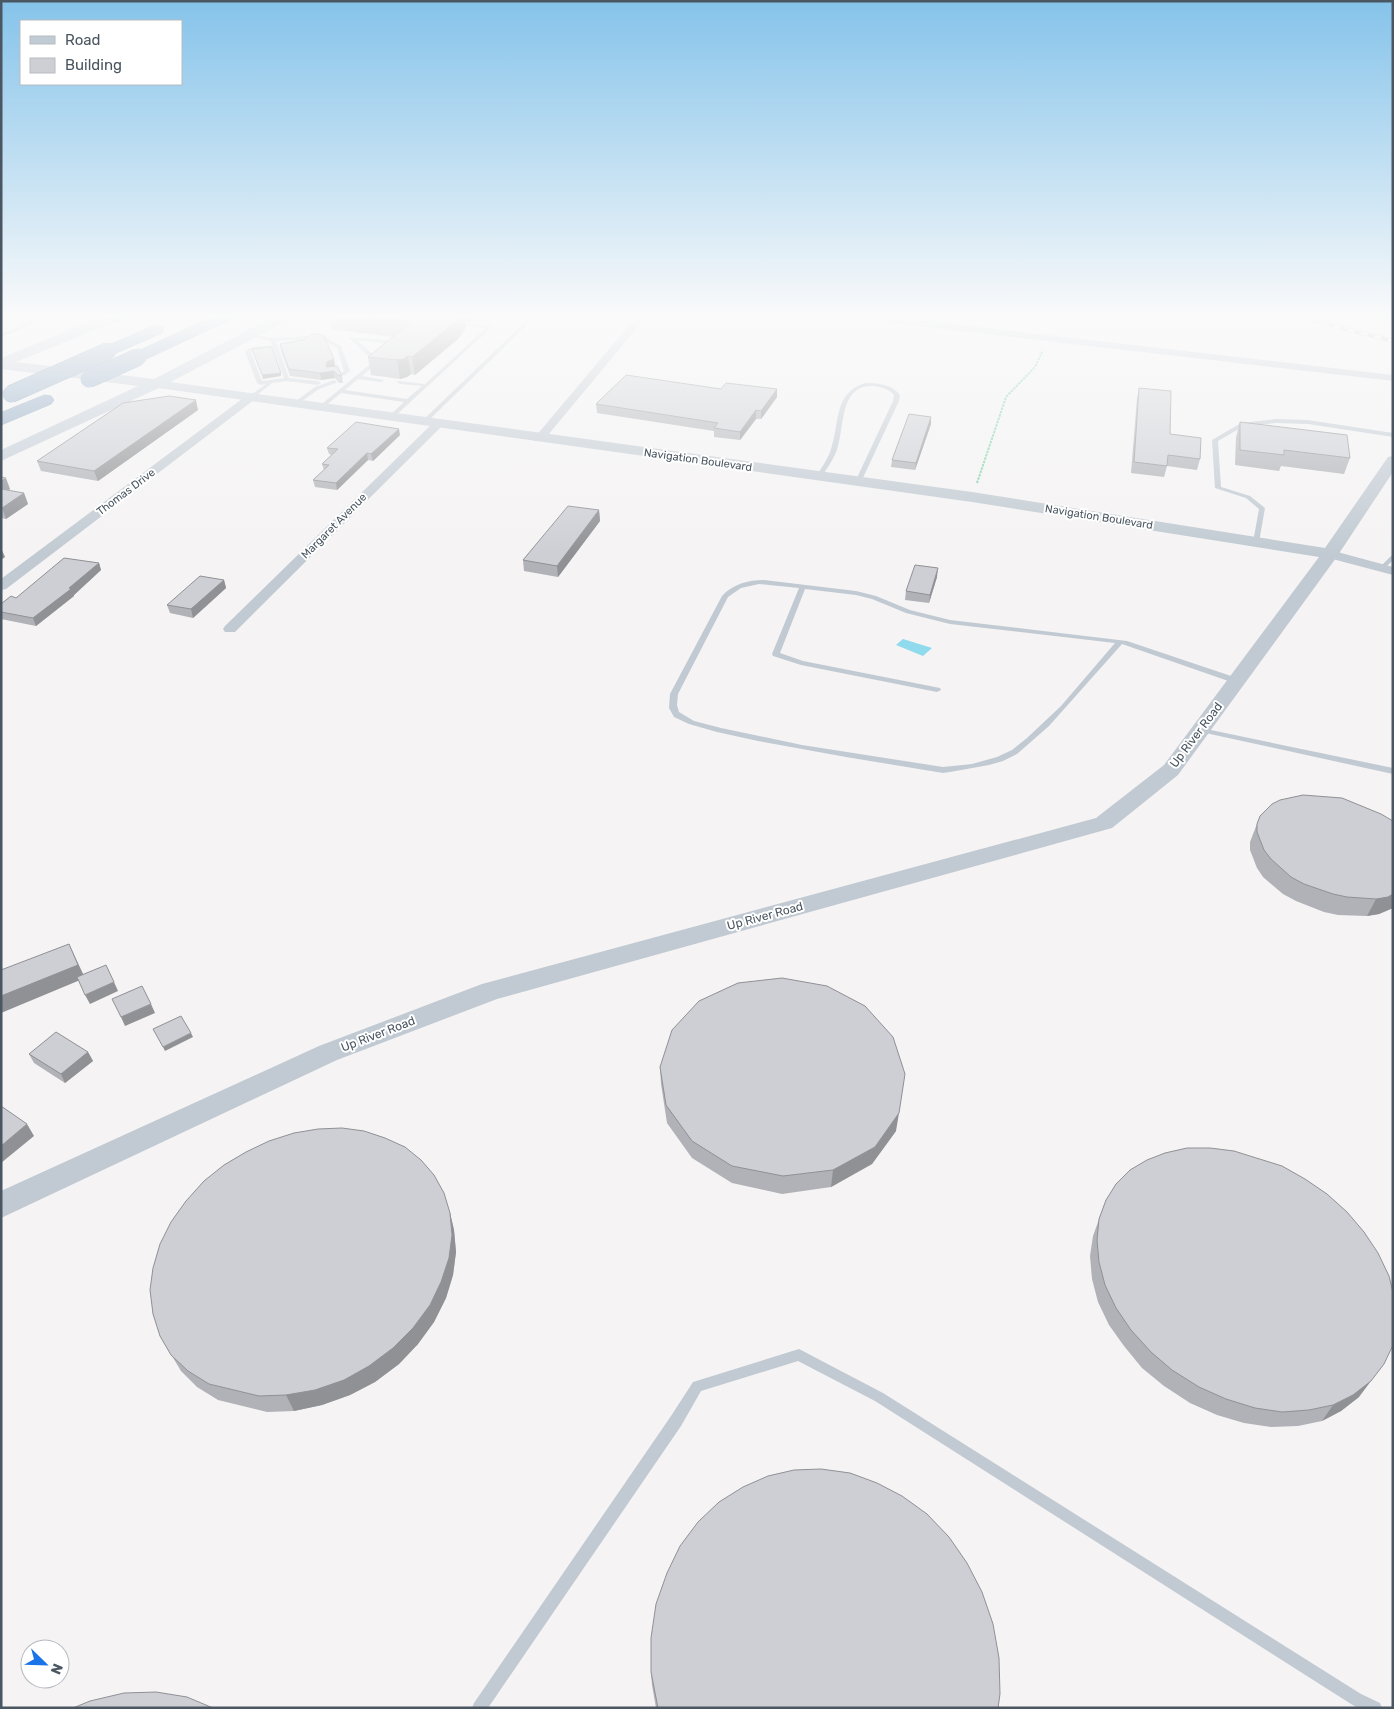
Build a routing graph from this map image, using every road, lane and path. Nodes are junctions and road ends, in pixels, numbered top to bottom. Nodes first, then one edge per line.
1 (53, 396) edge
2 (131, 396) edge
3 (235, 396) edge
4 (253, 396) edge
5 (305, 396) edge
6 (334, 396) edge
7 (375, 396) edge
8 (412, 396) edge
9 (457, 396) edge
10 (575, 396) edge
11 (848, 396) edge
12 (897, 396) edge
13 (1007, 396) edge
14 (250, 398) junction
15 (407, 400) junction
16 (296, 403) junction
17 (321, 407) junction
18 (392, 416) junction
19 (1, 420) edge
20 (432, 422) junction
21 (1393, 435) edge
22 (539, 439) junction
23 (1, 456) edge
24 (1393, 460) edge
25 (819, 476) junction
26 (858, 482) junction
27 (972, 497) junction
28 (1256, 542) junction
29 (1330, 554) junction
30 (1393, 556) edge
31 (1387, 569) edge
32 (1, 586) edge
33 (803, 586) junction
34 (230, 629) dead end
35 (1120, 642) junction
36 (1237, 681) junction
37 (937, 690) dead end
38 (1201, 730) junction
39 (1393, 771) edge
40 (1, 1205) edge
41 (479, 1708) edge
42 (1375, 1708) edge

1 - 19 highway, bridge
2 - 23 main road
3 - 14 street, Navigation Boulevard
4 - 14 lane
5 - 16 lane
6 - 17 lane
7 - 15 lane
8 - 15 lane
9 - 20 lane
10 - 22 street
11 - 25 lane
12 - 26 lane
13 - 27 path
14 - 16 street, Navigation Boulevard
14 - 32 street, Thomas Drive
15 - 18 lane
16 - 17 street, Navigation Boulevard
17 - 18 street, Navigation Boulevard
18 - 20 street, Navigation Boulevard
20 - 22 street, Navigation Boulevard
20 - 34 street, Margaret Avenue
21 - 28 lane
22 - 25 street, Navigation Boulevard
24 - 29 street, Up River Road
25 - 26 street, Navigation Boulevard
26 - 27 street, Navigation Boulevard
27 - 28 street, Navigation Boulevard
28 - 29 street, Navigation Boulevard
29 - 31 street, Navigation Boulevard
29 - 36 street, Up River Road
30 - 31 lane
33 - 35 lane
33 - 35 lane
33 - 37 lane
35 - 36 lane
36 - 38 street, Up River Road
38 - 39 lane
38 - 40 street, Up River Road
41 - 42 lane

